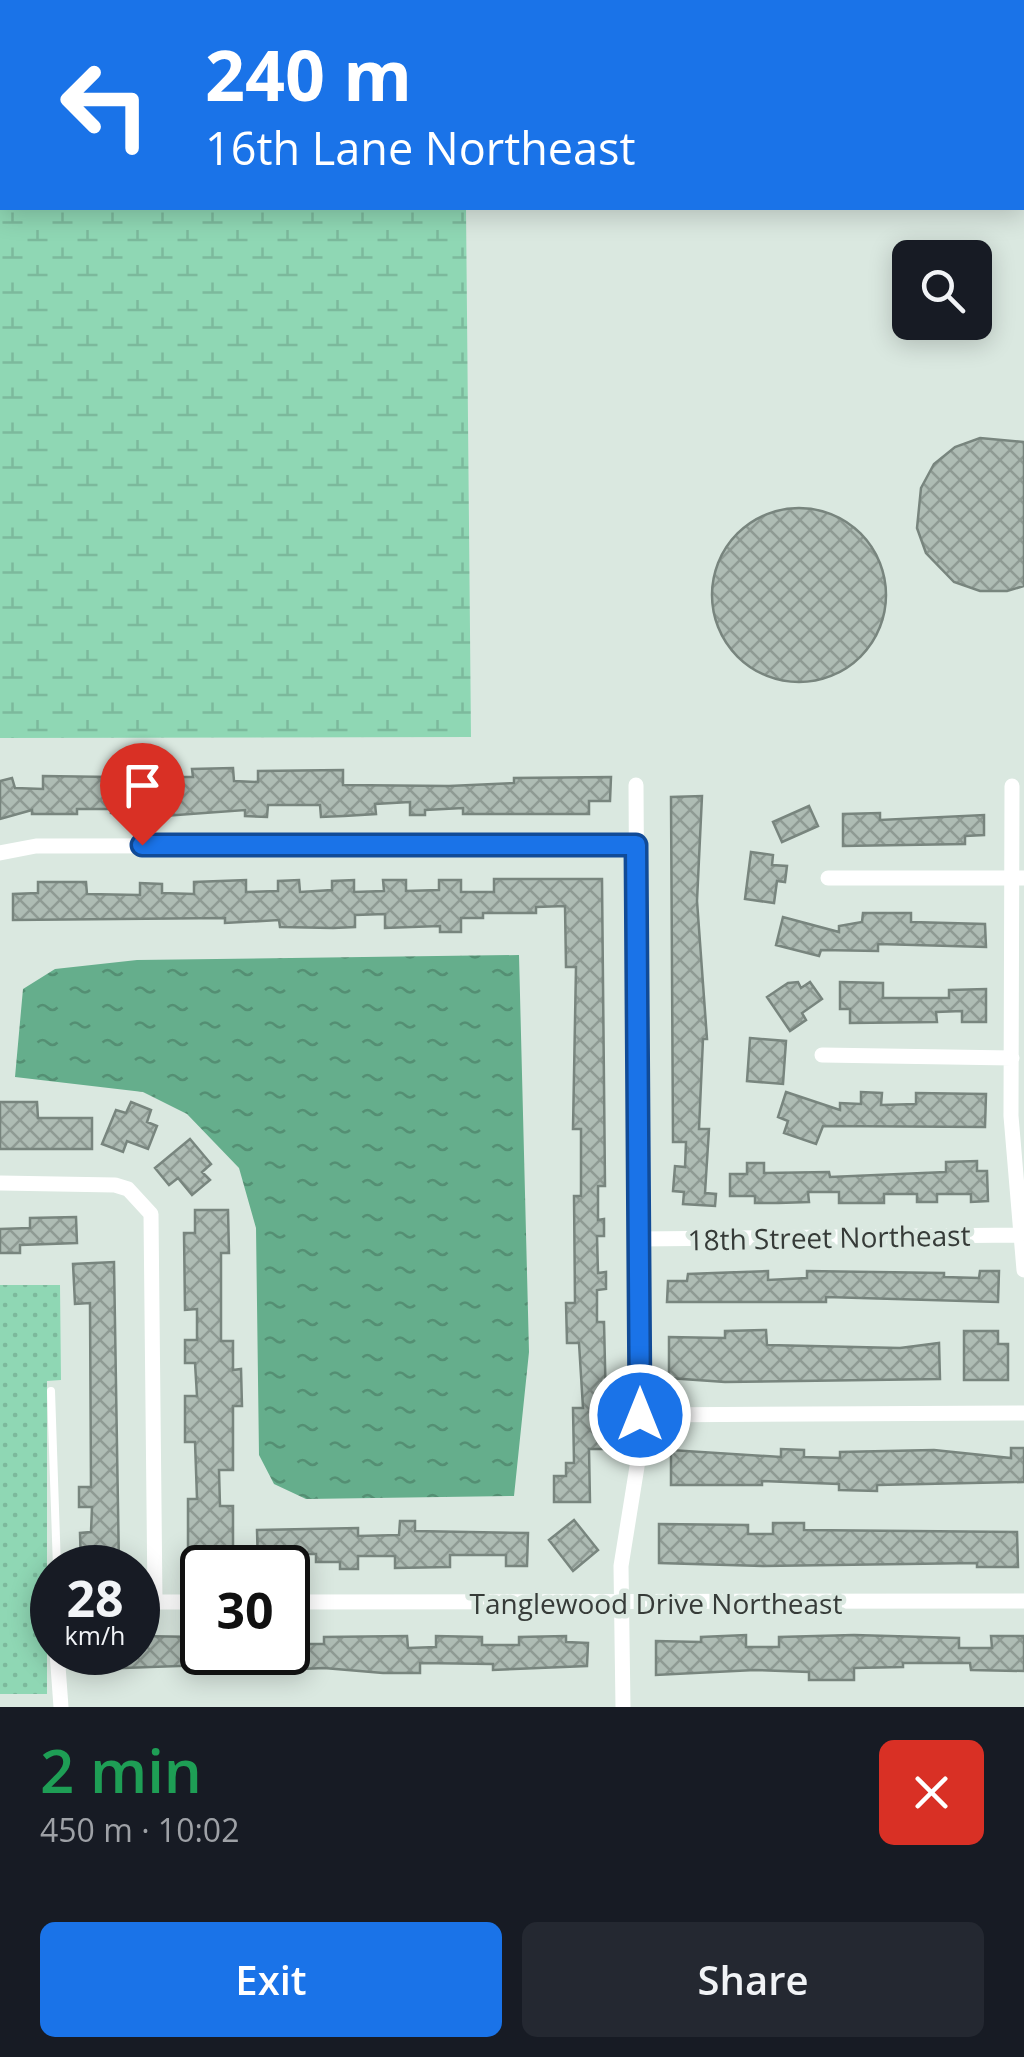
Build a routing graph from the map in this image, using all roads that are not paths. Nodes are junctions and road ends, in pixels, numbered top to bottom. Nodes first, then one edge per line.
1 (636, 785) dead end
2 (1012, 786) dead end
3 (636, 845) junction
4 (0, 853) edge
5 (828, 878) dead end
6 (1018, 878) edge
7 (822, 1055) dead end
8 (1012, 1058) junction
9 (0, 1183) edge
10 (1020, 1235) junction
11 (639, 1239) junction
12 (1024, 1270) edge
13 (51, 1391) dead end
14 (1024, 1413) edge
15 (640, 1415) junction
16 (55, 1545) edge
17 (155, 1545) edge
18 (1024, 1601) edge
19 (310, 1602) edge
20 (622, 1604) junction
21 (58, 1675) edge
22 (60, 1707) edge
23 (623, 1707) edge

1 - 3 street
2 - 6 street
3 - 4 street
3 - 11 street
5 - 6 street
6 - 8 street
7 - 8 street
8 - 10 street
9 - 17 street
10 - 11 street, 18th Street Northeast
10 - 12 street
11 - 15 street
13 - 16 lane
14 - 15 street
15 - 20 street
18 - 20 street, Tanglewood Drive Northeast
19 - 20 street, Tanglewood Drive Northeast
20 - 23 street
21 - 22 street

